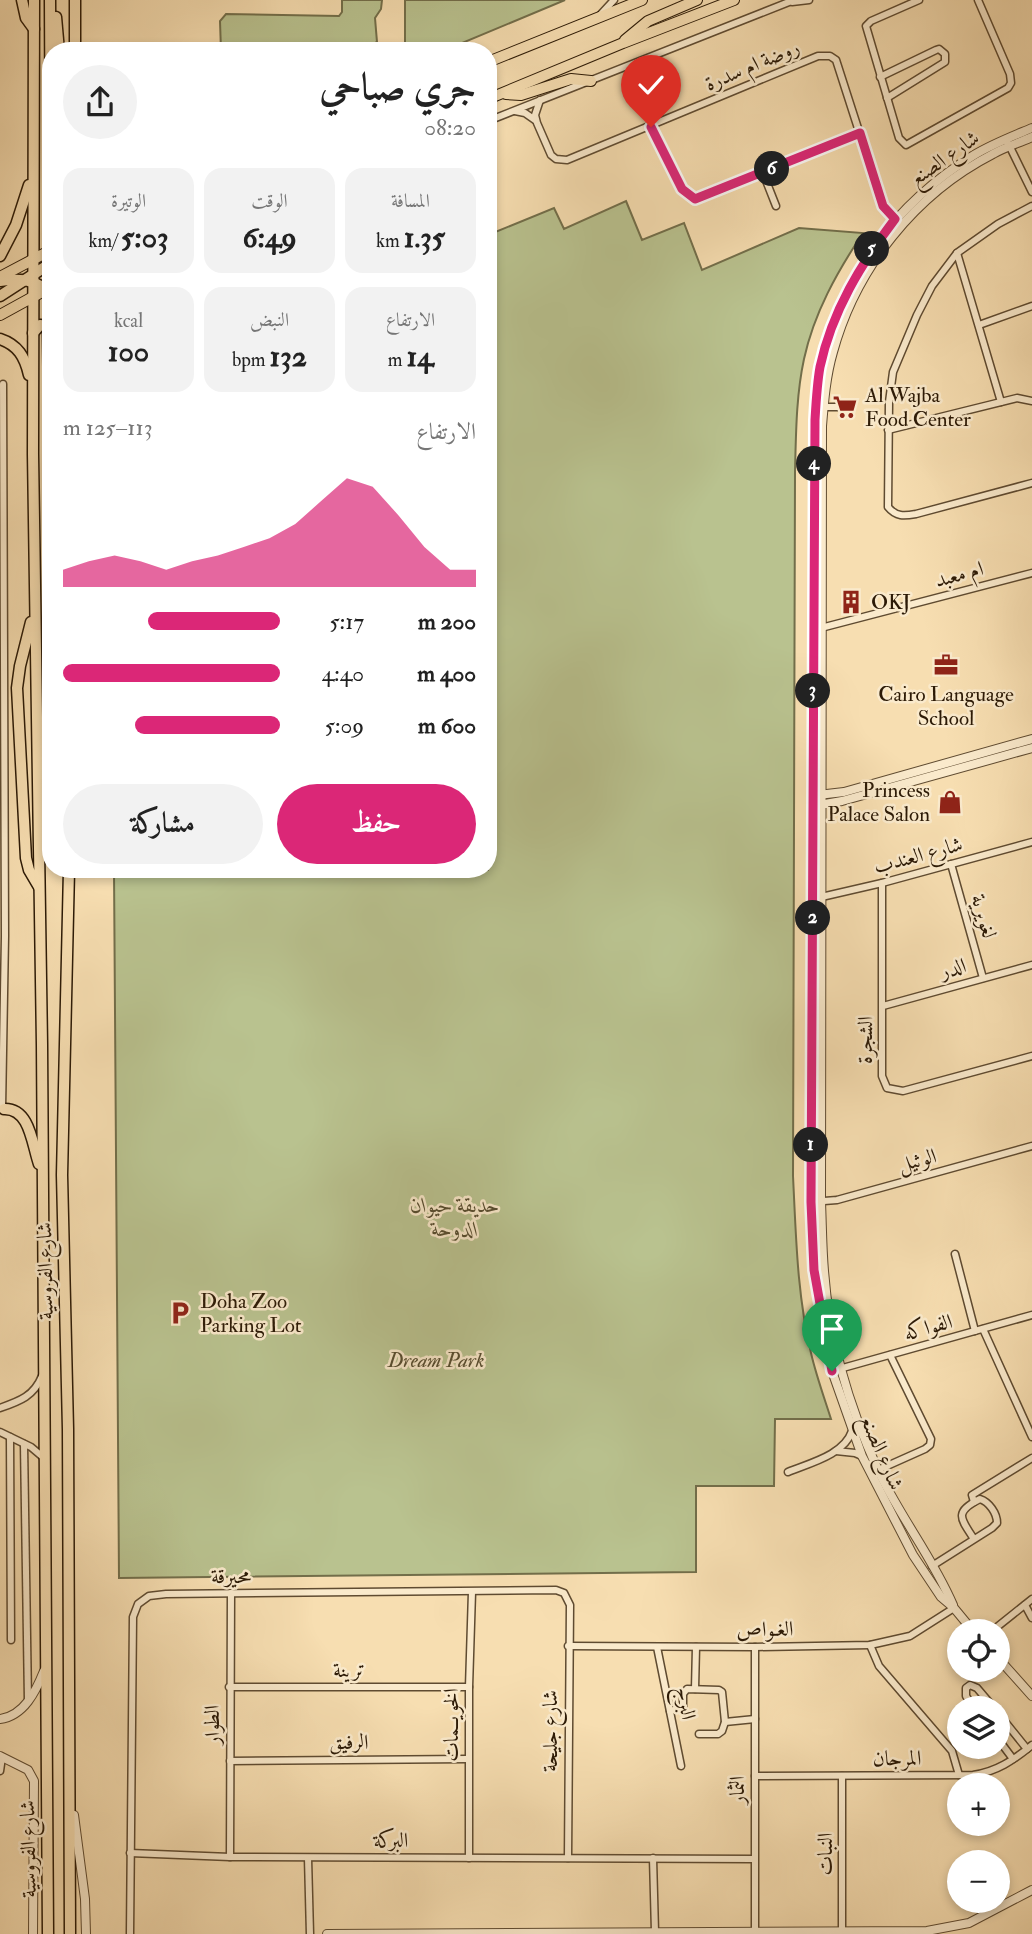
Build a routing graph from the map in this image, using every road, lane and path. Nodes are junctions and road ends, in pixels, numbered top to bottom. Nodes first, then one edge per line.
1 (22, 0) edge
2 (34, 0) edge
3 (52, 0) edge
4 (75, 0) edge
5 (614, 0) edge
6 (642, 0) edge
7 (697, 0) edge
8 (734, 0) edge
9 (809, 0) edge
10 (919, 0) edge
11 (978, 0) edge
12 (792, 1) edge
13 (591, 21) junction
14 (34, 30) junction
15 (52, 42) edge
16 (58, 42) edge
17 (75, 42) edge
18 (623, 43) junction
19 (497, 58) edge
20 (880, 78) junction
21 (591, 81) junction
22 (502, 94) junction
23 (497, 96) edge
24 (887, 98) junction
25 (540, 100) junction
26 (513, 111) junction
27 (497, 117) edge
28 (535, 120) junction
29 (651, 127) junction
30 (1032, 128) edge
31 (860, 133) junction
32 (1032, 137) edge
33 (1008, 143) junction
34 (763, 173) junction
35 (33, 176) junction
36 (1032, 192) edge
37 (776, 206) dead end
38 (1032, 206) edge
39 (898, 222) junction
40 (957, 253) junction
41 (42, 255) edge
42 (0, 256) edge
43 (33, 260) junction
44 (0, 279) edge
45 (40, 285) edge
46 (0, 296) edge
47 (33, 297) junction
48 (1032, 306) edge
49 (0, 315) edge
50 (42, 325) edge
51 (979, 326) junction
52 (33, 333) junction
53 (0, 339) edge
54 (3, 384) dead end
55 (33, 397) junction
56 (1032, 401) edge
57 (1001, 402) junction
58 (824, 407) junction
59 (839, 407) dead end
60 (888, 430) junction
61 (1032, 482) edge
62 (1032, 573) edge
63 (35, 609) junction
64 (817, 629) junction
65 (2, 688) edge
66 (17, 688) junction
67 (1032, 739) edge
68 (1032, 748) edge
69 (2, 780) edge
70 (817, 800) junction
71 (1032, 842) edge
72 (951, 864) junction
73 (69, 878) edge
74 (882, 883) junction
75 (39, 887) junction
76 (817, 897) junction
77 (1032, 965) edge
78 (983, 978) junction
79 (883, 1006) junction
80 (1032, 1056) edge
81 (2, 1063) edge
82 (816, 1085) junction
83 (5, 1109) edge
84 (1032, 1146) edge
85 (43, 1177) junction
86 (811, 1202) junction
87 (821, 1202) junction
88 (956, 1254) dead end
89 (1032, 1315) edge
90 (979, 1330) junction
91 (890, 1355) junction
92 (837, 1369) junction
93 (43, 1370) junction
94 (0, 1408) edge
95 (852, 1431) junction
96 (0, 1432) edge
97 (10, 1437) junction
98 (1032, 1437) edge
99 (24, 1444) junction
100 (836, 1451) junction
101 (862, 1456) junction
102 (44, 1458) junction
103 (1032, 1458) edge
104 (878, 1470) junction
105 (788, 1472) dead end
106 (974, 1502) junction
107 (10, 1522) junction
108 (0, 1523) edge
109 (974, 1539) junction
110 (932, 1566) junction
111 (472, 1592) junction
112 (231, 1593) junction
113 (1032, 1599) edge
114 (570, 1605) joint
115 (1025, 1605) junction
116 (954, 1608) junction
117 (1032, 1618) edge
118 (963, 1619) edge
119 (1007, 1619) edge
120 (11, 1640) dead end
121 (870, 1644) junction
122 (568, 1646) junction
123 (657, 1647) junction
124 (696, 1647) junction
125 (755, 1647) junction
126 (46, 1668) junction
127 (1010, 1671) edge
128 (229, 1687) junction
129 (468, 1687) junction
130 (695, 1689) junction
131 (966, 1696) edge
132 (984, 1696) edge
133 (1032, 1696) edge
134 (28, 1701) junction
135 (670, 1711) junction
136 (0, 1719) edge
137 (755, 1720) junction
138 (724, 1722) junction
139 (1010, 1726) edge
140 (699, 1734) dead end
141 (1030, 1747) edge
142 (1010, 1755) edge
143 (1, 1757) edge
144 (468, 1759) junction
145 (1013, 1759) junction
146 (230, 1760) junction
147 (681, 1766) dead end
148 (0, 1771) edge
149 (958, 1773) edge
150 (986, 1773) edge
151 (947, 1775) edge
152 (755, 1776) junction
153 (842, 1776) junction
154 (71, 1797) junction
155 (130, 1853) junction
156 (230, 1857) junction
157 (308, 1857) junction
158 (469, 1858) junction
159 (568, 1858) junction
160 (653, 1858) junction
161 (754, 1858) junction
162 (1032, 1890) edge
163 (86, 1918) junction
164 (655, 1932) junction
165 (842, 1932) junction
166 (405, 1933) edge
167 (497, 1933) edge
168 (586, 1933) edge
169 (680, 1933) edge
170 (755, 1933) edge
171 (927, 1933) edge
172 (33, 1934) edge
173 (48, 1934) edge
174 (70, 1934) edge
175 (86, 1934) edge
176 (94, 1934) edge
177 (130, 1934) edge
178 (310, 1934) edge
179 (327, 1934) edge

1 - 14 highway
2 - 14 highway
3 - 15 highway
3 - 16 highway
4 - 17 highway
5 - 13 street
6 - 13 main road
7 - 18 main road
8 - 18 main road
9 - 12 street
10 - 20 street
11 - 24 street
12 - 21 street
13 - 19 main road
14 - 35 highway
18 - 22 main road
20 - 24 street
20 - 24 street
21 - 22 main road
21 - 25 street
22 - 23 main road
25 - 26 street
25 - 28 street
26 - 27 street
26 - 28 street
28 - 29 street, روضة ام سدرة
29 - 31 street, روضة ام سدرة
29 - 34 street
30 - 33 street, شارع الصنع
31 - 34 street
31 - 39 street, روضة ام سدرة
32 - 33 street, شارع الصنع
33 - 36 street
33 - 39 street, شارع الصنع
34 - 37 street
35 - 42 highway
35 - 43 highway
38 - 40 street
39 - 58 street, شارع الصنع
39 - 64 street, شارع الصنع
40 - 51 street
40 - 60 street
41 - 43 main road
43 - 44 main road
43 - 45 highway
44 - 45 highway
45 - 46 highway
45 - 47 highway
47 - 49 main road
47 - 52 highway, شارع الفروسية
48 - 51 street
50 - 52 highway
51 - 57 street
52 - 55 highway, شارع الفروسية
53 - 55 highway
54 - 65 street
55 - 63 highway, شارع الفروسية
56 - 57 street
57 - 60 street
58 - 59 street
58 - 64 street, شارع الصنع
60 - 61 street
62 - 64 street, ام معبد
63 - 66 highway
63 - 75 highway, شارع الفروسية
64 - 70 street, شارع الصنع
65 - 66 street
65 - 69 street
66 - 75 highway
67 - 70 street
68 - 70 street
69 - 81 street
70 - 76 street, شارع الصنع
71 - 72 street, شارع العندب
72 - 74 street, شارع العندب
72 - 78 street, لغويرية
73 - 154 highway, شارع الفروسية
74 - 76 street, شارع العندب
74 - 79 street, الشجرة
75 - 85 highway, شارع الفروسية
76 - 82 street, شارع الصنع
77 - 78 street, الدر
78 - 79 street, الدر
79 - 80 street, الشجرة
81 - 83 street
82 - 86 street, شارع الصنع
82 - 87 street, شارع الصنع
83 - 85 highway
84 - 87 street, الوثيل
85 - 93 highway, شارع الفروسية
86 - 87 street, الوثيل
86 - 92 street, شارع الصنع
87 - 92 street, شارع الصنع
88 - 90 street
89 - 90 street, الفواكه
90 - 91 street, الفواكه
90 - 98 street
91 - 92 street, الفواكه
91 - 104 street
92 - 95 street, شارع الصنع
92 - 104 street, شارع الصنع
93 - 94 street
93 - 102 highway, شارع الفروسية
95 - 100 street
95 - 101 street, شارع الصنع
96 - 97 street
97 - 99 street
97 - 107 street
99 - 102 street
99 - 134 street
100 - 101 street
100 - 105 street
101 - 116 street, شارع الصنع
102 - 126 highway, شارع الفروسية
103 - 106 street
104 - 110 street, شارع الصنع
106 - 109 street
106 - 109 street
107 - 108 street
107 - 120 street
109 - 110 street
110 - 116 street, شارع الصنع
111 - 112 street, محيرقة
111 - 114 street, محيرقة
111 - 129 street, الخويــمات
112 - 128 street, الطوار
112 - 155 street, محيرقة
113 - 115 street
114 - 122 street, شارع جليحة
115 - 117 street
115 - 119 street
116 - 118 street, شارع الصنع
116 - 121 street, الغـواص
121 - 125 street, الغـواص
121 - 149 street
122 - 123 street, الغـواص
122 - 159 street, شارع جليحة
123 - 124 street, الغـواص
123 - 135 street, البرج
124 - 125 street, الغـواص
124 - 130 street
125 - 137 street, الثمار
126 - 134 street
126 - 173 highway, شارع الفروسية
127 - 133 street
128 - 129 street, ترينة
128 - 146 street, الطوار
129 - 144 street, الخويــمات
130 - 135 street
130 - 138 street
131 - 132 street
134 - 136 street
135 - 147 street, البرج
137 - 138 street
137 - 152 street, الثمار
138 - 140 street
139 - 141 street
141 - 145 street, المرجان
142 - 145 street
143 - 148 street
143 - 172 street, شارع الفروسية
144 - 146 street, الرفيق
144 - 158 street, الخويــمات
145 - 150 street, المرجان
146 - 156 street, الطوار
151 - 153 street, المرجان
152 - 153 street, المرجان
152 - 161 street, الثمار
153 - 165 street, النبات
154 - 163 street, شارع الفروسية
154 - 174 highway, شارع الفروسية
155 - 156 street, البركة
155 - 177 street
156 - 157 street, البركة
157 - 158 street, البركة
157 - 178 street
158 - 159 street, البركة
159 - 160 street, البركة
160 - 161 street, البركة
160 - 164 street
161 - 170 street, الثمار
162 - 171 street
163 - 175 street, شارع الفروسية
163 - 176 street
164 - 168 street
164 - 169 street
165 - 170 street
165 - 171 street
166 - 167 street
166 - 179 street
167 - 168 street
169 - 170 street

